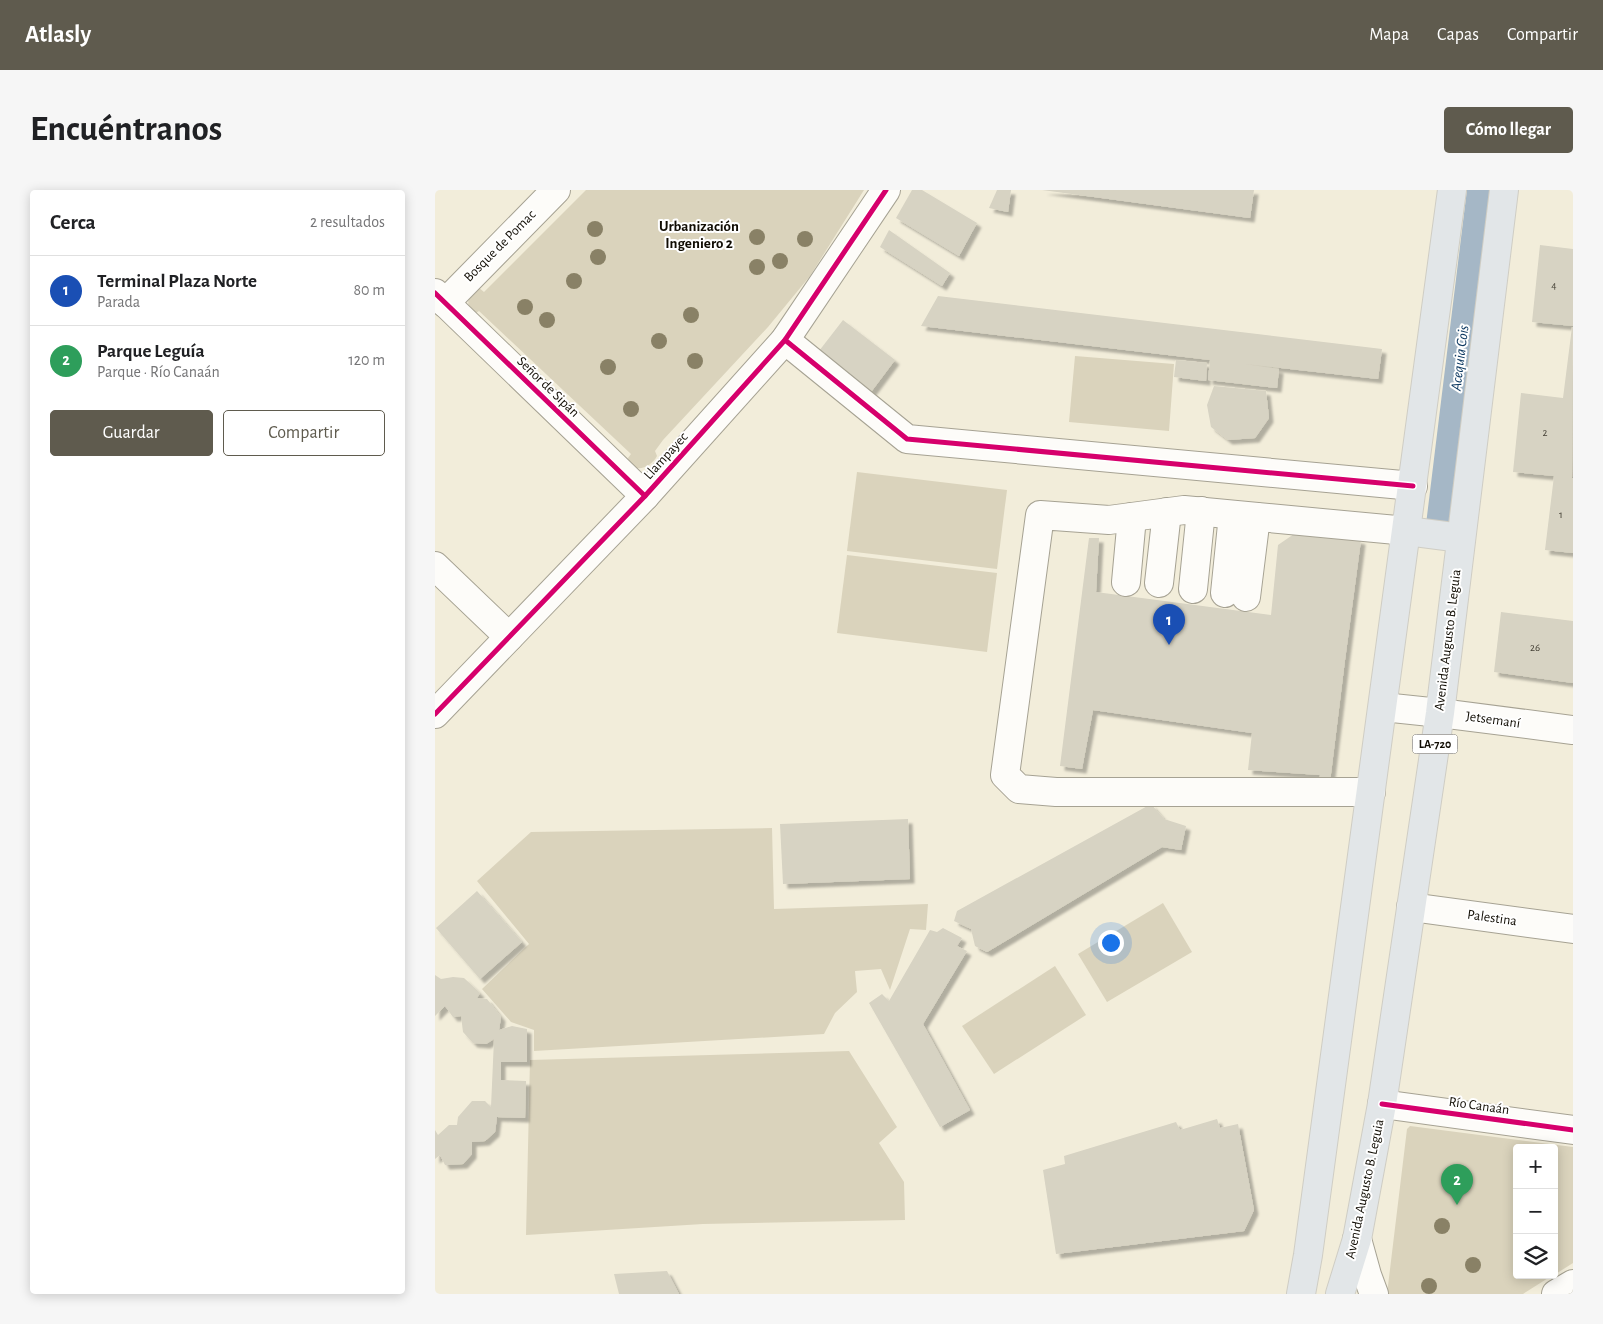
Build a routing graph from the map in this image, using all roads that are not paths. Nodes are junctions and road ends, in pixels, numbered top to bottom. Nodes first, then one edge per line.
1 (556, 190) edge
2 (887, 190) edge
3 (1452, 190) edge
4 (1504, 190) edge
5 (440, 298) edge
6 (785, 340) junction
7 (1413, 486) junction
8 (645, 496) junction
9 (1227, 514) junction
10 (1141, 516) junction
11 (1407, 531) junction
12 (1461, 538) junction
13 (435, 566) edge
14 (509, 637) junction
15 (1383, 707) junction
16 (1440, 713) junction
17 (435, 714) edge
18 (1573, 730) edge
19 (1371, 792) junction
20 (1411, 907) junction
21 (1573, 929) edge
22 (1382, 1104) junction
23 (1573, 1130) edge
24 (1357, 1239) junction
25 (1573, 1284) edge
26 (1301, 1294) edge
27 (1340, 1294) edge
28 (1374, 1294) edge
29 (1556, 1294) edge

1 - 5 street, Bosque de Pomac
2 - 6 street, Llampayec
3 - 7 main road
4 - 12 main road, Avenida Augusto B. Leguia / LA-720
5 - 8 street, Señor de Sipán
6 - 7 street
6 - 8 street, Llampayec
7 - 11 main road
8 - 14 street, Llampayec
9 - 9 street
9 - 10 street
9 - 11 street
10 - 10 street
10 - 19 street
11 - 12 main road
11 - 15 main road
12 - 16 main road, Avenida Augusto B. Leguia / LA-720
13 - 14 street
14 - 17 street, Llampayec
15 - 16 street, Jetsemaní
15 - 19 main road
16 - 18 street, Jetsemaní
16 - 20 main road, Avenida Augusto B. Leguia / LA-720
19 - 26 main road
20 - 21 street, Palestina
20 - 22 main road, Avenida Augusto B. Leguia / LA-720
22 - 23 street, Río Canaán
22 - 24 main road, Avenida Augusto B. Leguia / LA-720
24 - 27 main road, Avenida Augusto B. Leguia / LA-720
24 - 28 street
25 - 29 street

